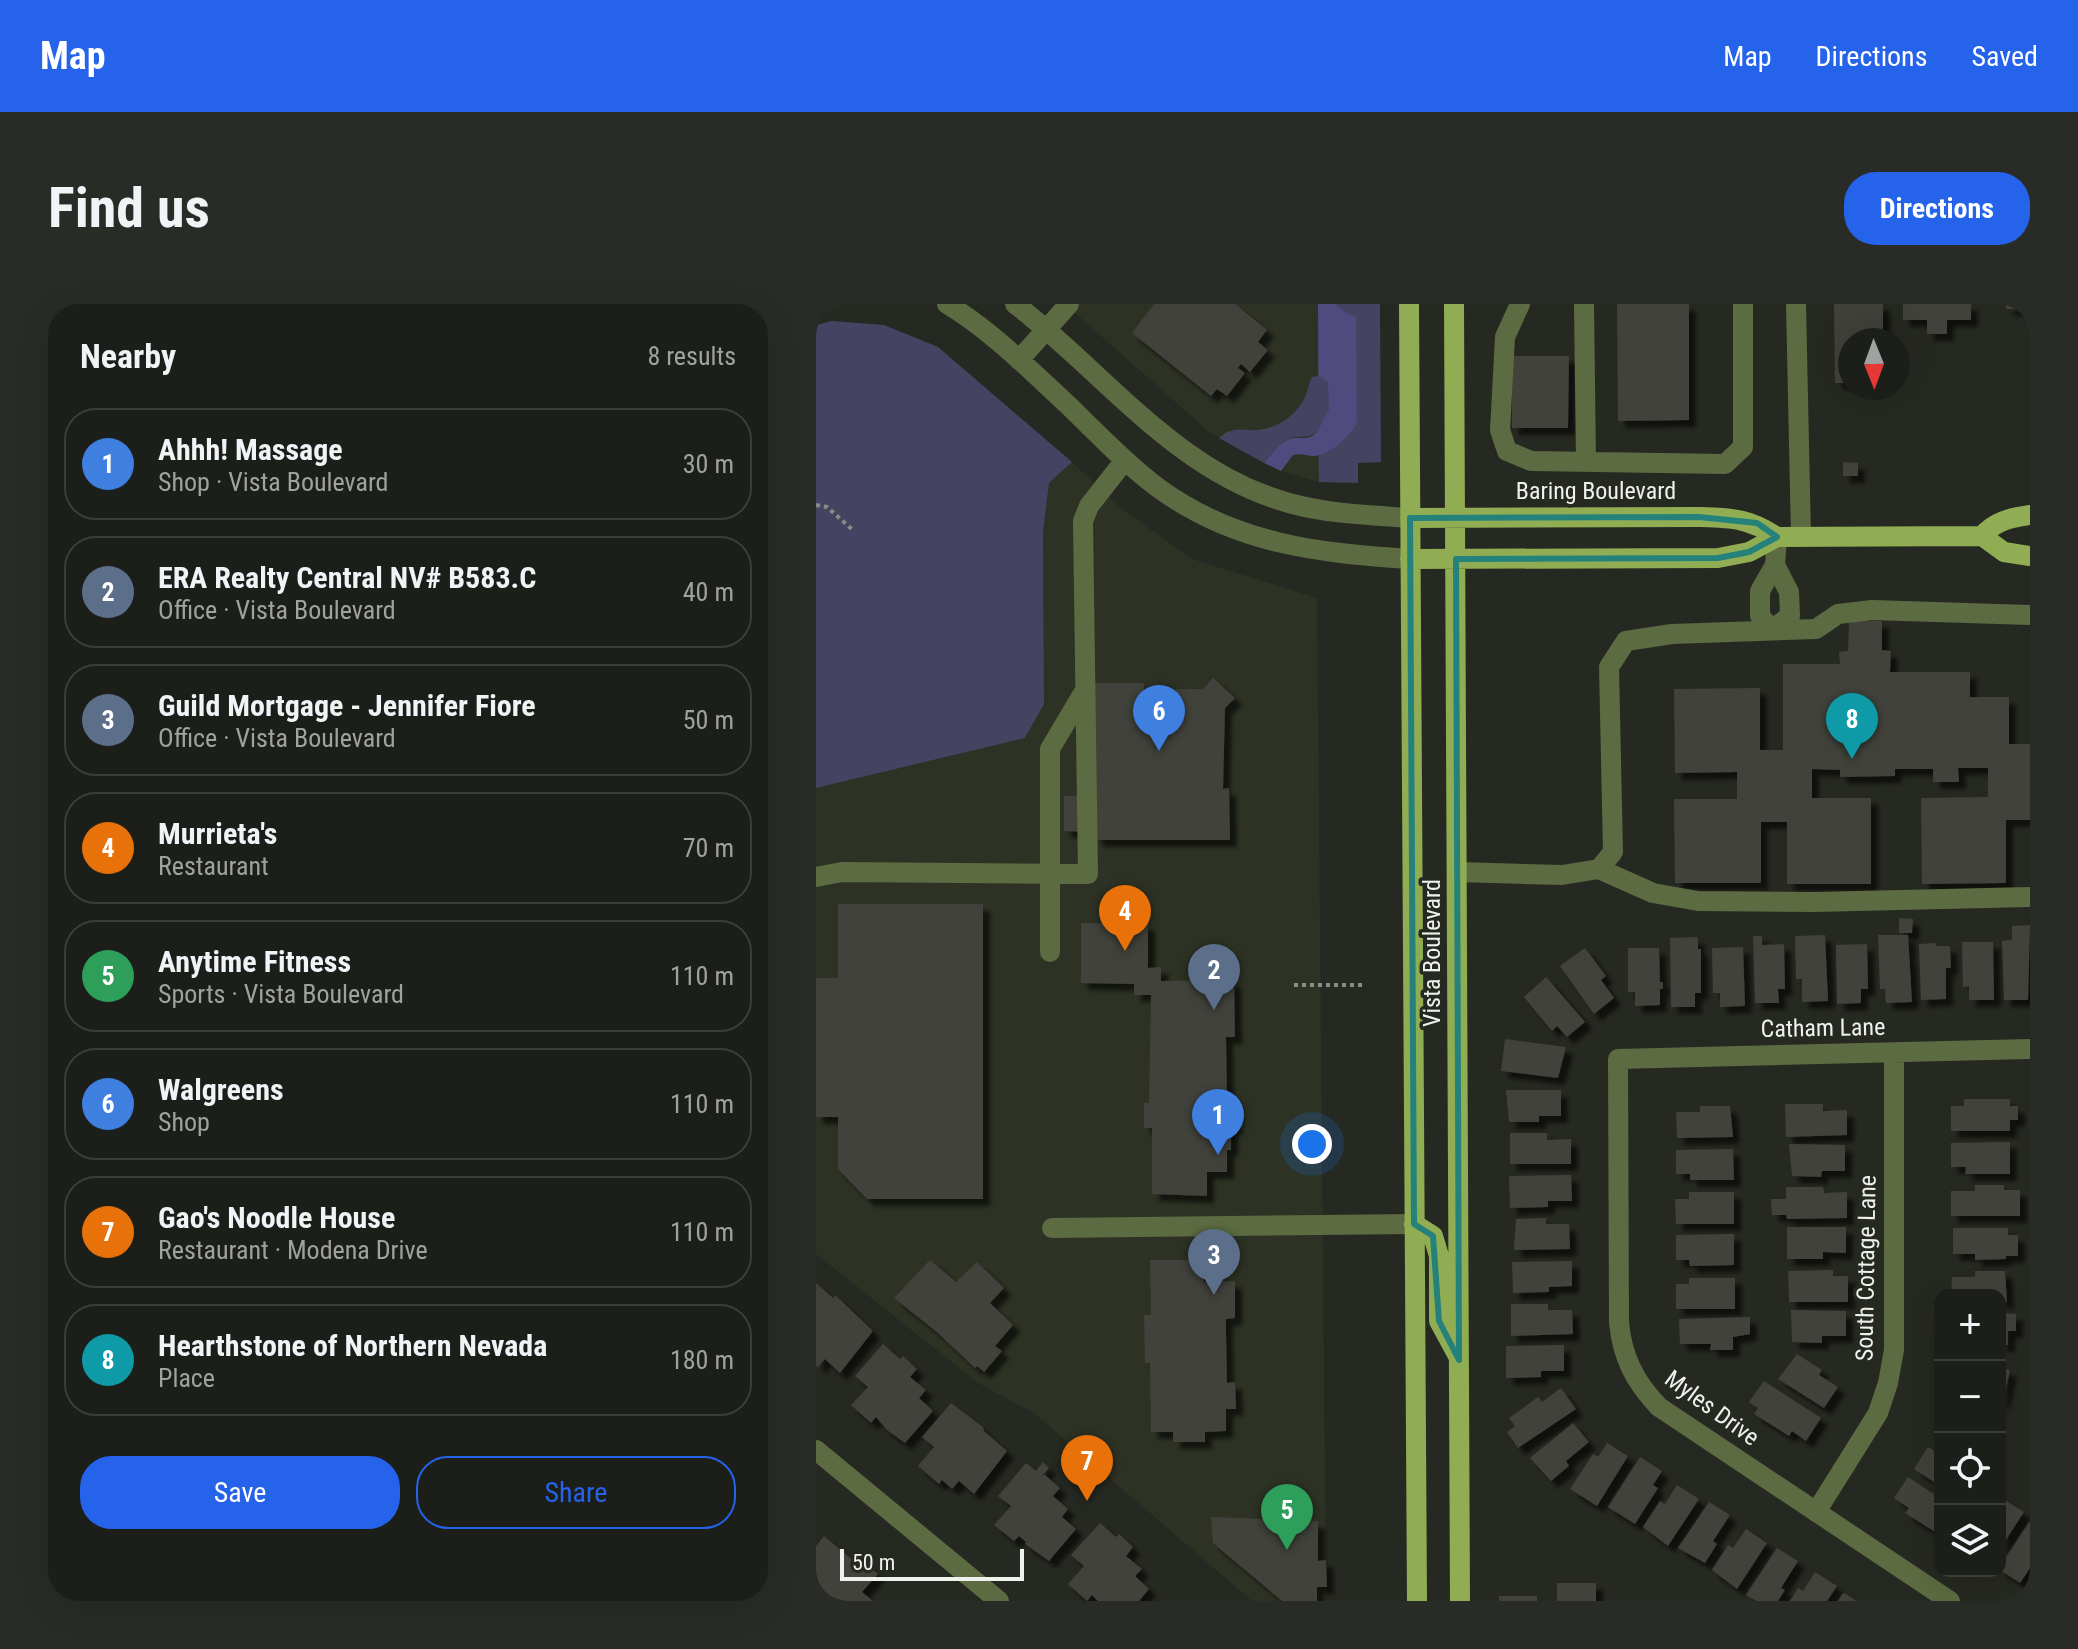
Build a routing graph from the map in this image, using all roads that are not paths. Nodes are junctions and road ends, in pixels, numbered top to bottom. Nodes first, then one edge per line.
1 (947, 304) edge
2 (1015, 304) edge
3 (1069, 304) edge
4 (1409, 304) edge
5 (1454, 304) edge
6 (1520, 304) edge
7 (1584, 304) edge
8 (1743, 304) edge
9 (1796, 304) edge
10 (1048, 330) junction
11 (1019, 360) junction
12 (1125, 460) junction
13 (1586, 462) junction
14 (2030, 515) edge
15 (1410, 518) junction
16 (1455, 518) junction
17 (1982, 536) junction
18 (1777, 537) junction
19 (1801, 537) junction
20 (2030, 556) edge
21 (1410, 559) junction
22 (1456, 559) junction
23 (1775, 565) junction
24 (2030, 615) edge
25 (1772, 630) junction
26 (1085, 690) junction
27 (1599, 869) junction
28 (1458, 872) junction
29 (1051, 874) junction
30 (816, 877) edge
31 (2030, 897) edge
32 (1050, 952) dead end
33 (2030, 1049) edge
34 (1894, 1053) junction
35 (1618, 1059) joint
36 (1414, 1224) junction
37 (1052, 1228) dead end
38 (1459, 1360) junction
39 (816, 1450) edge
40 (1816, 1512) junction
41 (999, 1601) edge
42 (1417, 1601) edge
43 (1460, 1601) edge
44 (1950, 1601) edge

1 - 11 street
2 - 10 street
3 - 10 street
4 - 15 main road, Vista Boulevard
5 - 16 main road, Vista Boulevard
6 - 13 street
7 - 13 street
8 - 13 street
9 - 19 street
10 - 11 street
10 - 15 street
11 - 12 street
12 - 21 street
12 - 26 street
14 - 17 main road, Baring Boulevard
15 - 16 main road, Baring Boulevard
15 - 21 main road, Vista Boulevard
16 - 18 main road, Baring Boulevard
16 - 22 main road, Vista Boulevard
17 - 19 main road, Baring Boulevard
17 - 20 main road, Baring Boulevard
18 - 19 main road, Baring Boulevard
18 - 22 main road, Baring Boulevard
18 - 23 street
21 - 22 main road, Baring Boulevard
21 - 36 main road, Vista Boulevard
22 - 28 main road, Vista Boulevard
23 - 25 street
23 - 25 street
24 - 25 street
25 - 27 street
26 - 29 street
26 - 29 street
27 - 28 street
27 - 31 street
28 - 38 main road, Vista Boulevard
29 - 30 street
29 - 32 street
33 - 34 street, Catham Lane
34 - 35 street, Catham Lane
34 - 40 street, South Cottage Lane
35 - 40 street, Myles Drive
36 - 37 street
36 - 38 main road
36 - 42 main road, Vista Boulevard
38 - 43 main road, Vista Boulevard
39 - 41 street
40 - 44 street, Myles Drive

